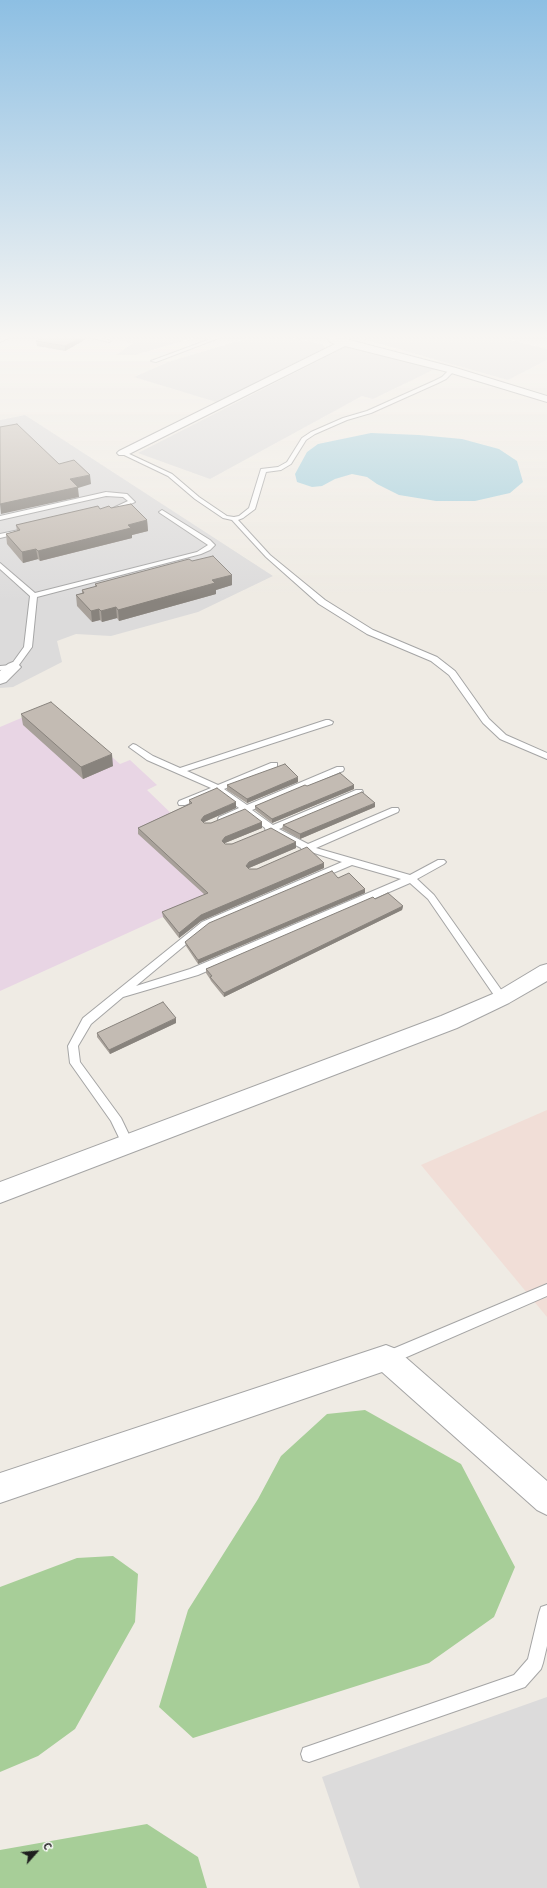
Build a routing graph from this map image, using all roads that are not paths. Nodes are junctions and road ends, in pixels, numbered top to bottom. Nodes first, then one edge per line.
1 (177, 426) edge
2 (326, 426) edge
3 (123, 453) joint
4 (109, 511) edge
5 (162, 512) dead end
6 (0, 518) edge
7 (234, 519) junction
8 (23, 531) edge
9 (0, 536) edge
10 (0, 565) edge
11 (34, 596) junction
12 (7, 667) edge
13 (0, 679) edge
14 (328, 722) dead end
15 (133, 746) dead end
16 (547, 756) edge
17 (274, 765) dead end
18 (340, 770) dead end
19 (180, 771) junction
20 (218, 788) junction
21 (359, 792) edge
22 (182, 803) dead end
23 (245, 809) junction
24 (396, 810) dead end
25 (214, 822) edge
26 (272, 829) junction
27 (258, 835) edge
28 (307, 848) junction
29 (294, 854) edge
30 (352, 861) junction
31 (441, 862) dead end
32 (411, 879) junction
33 (547, 970) edge
34 (120, 996) junction
35 (502, 998) junction
36 (128, 1145) junction
37 (0, 1193) edge
38 (547, 1290) edge
39 (386, 1358) junction
40 (0, 1488) edge
41 (547, 1500) edge
42 (547, 1613) edge
43 (308, 1754) dead end

1 - 3 street
2 - 7 lane
3 - 7 lane
4 - 6 lane
5 - 11 lane
7 - 16 lane
8 - 9 lane
10 - 11 lane
11 - 12 lane
12 - 13 street
14 - 19 lane
15 - 19 lane
17 - 20 lane
18 - 23 lane
19 - 20 lane
20 - 22 lane
20 - 23 lane
21 - 26 lane
23 - 25 lane
23 - 26 lane
24 - 28 lane
26 - 27 lane
26 - 28 lane
28 - 29 lane
28 - 30 lane
30 - 32 lane
30 - 34 lane
31 - 32 lane
32 - 34 lane
32 - 35 lane
33 - 35 street
34 - 36 lane
35 - 36 street
36 - 37 street
38 - 39 lane
39 - 40 street
39 - 41 street
42 - 43 lane

